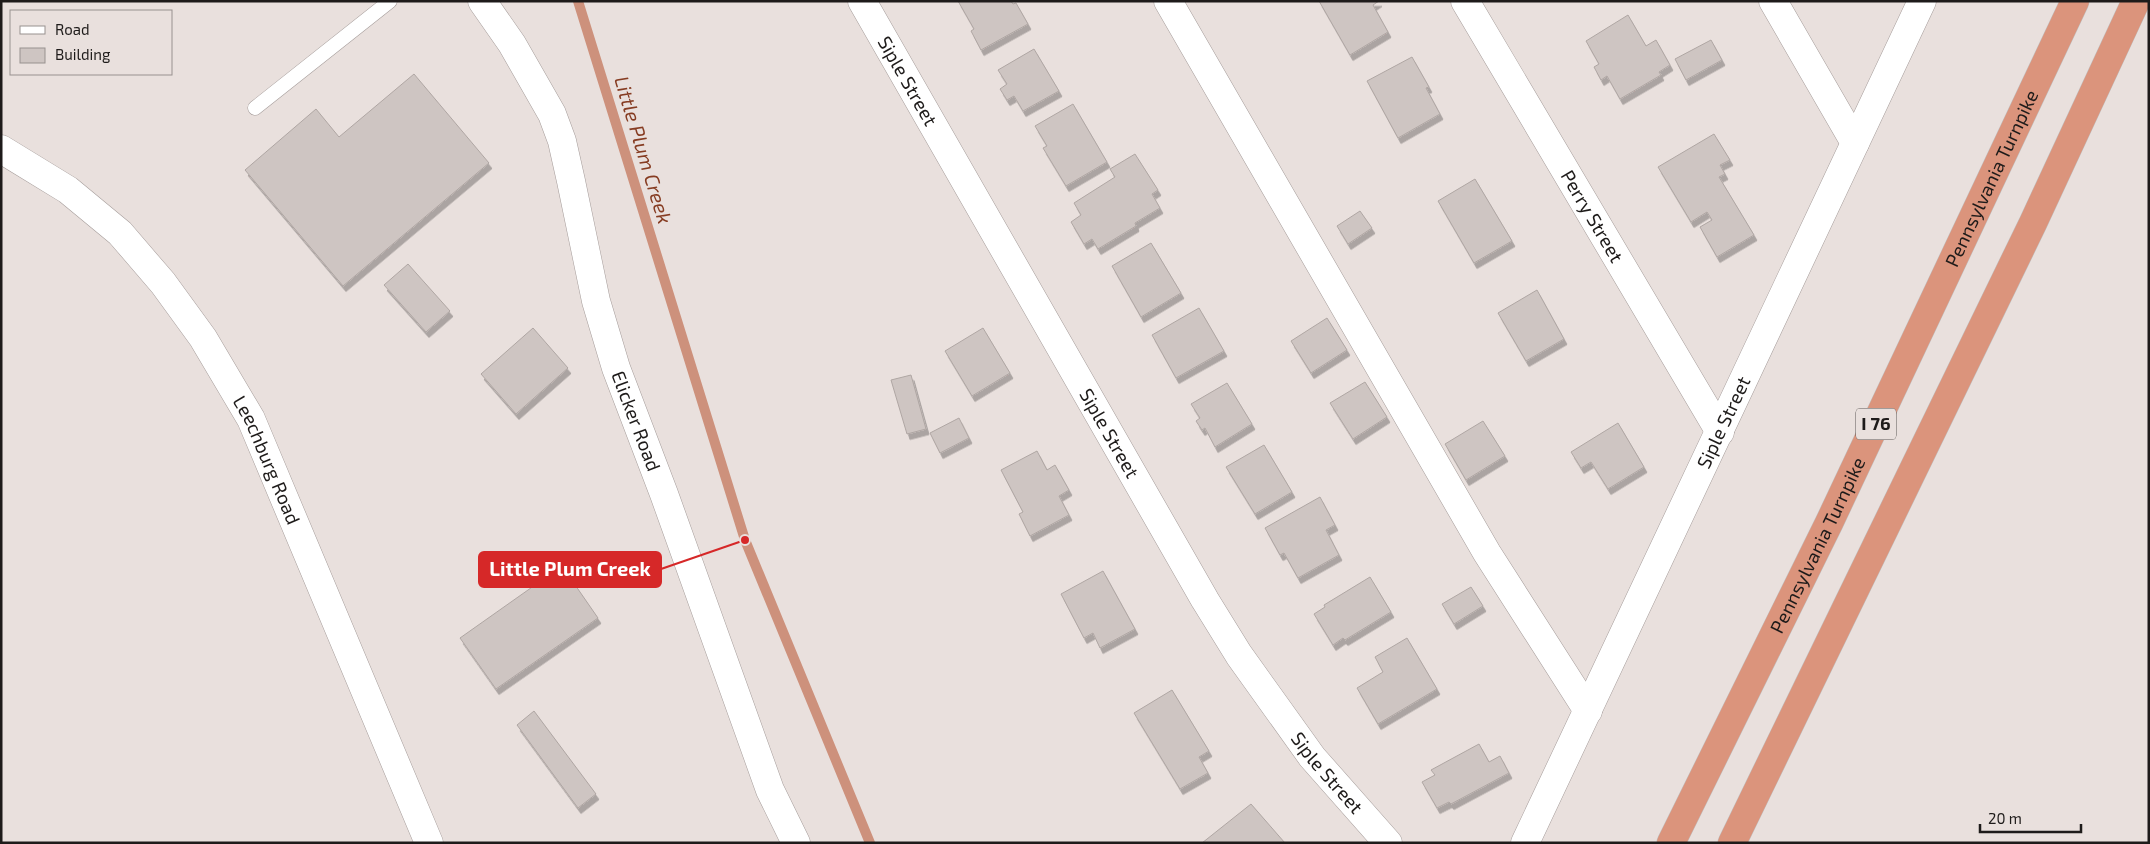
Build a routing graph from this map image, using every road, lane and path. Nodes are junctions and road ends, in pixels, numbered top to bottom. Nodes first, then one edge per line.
1 (390, 1) edge
2 (482, 1) edge
3 (862, 1) edge
4 (1168, 1) edge
5 (1465, 1) edge
6 (1773, 1) edge
7 (1922, 1) edge
8 (2075, 1) edge
9 (2136, 1) edge
10 (255, 108) dead end
11 (1855, 143) junction
12 (1, 148) edge
13 (1720, 432) junction
14 (1588, 711) junction
15 (429, 843) edge
16 (796, 843) edge
17 (1388, 843) edge
18 (1525, 843) edge
19 (1671, 843) edge
20 (1732, 843) edge

1 - 10 lane
2 - 16 street, Elicker Road
3 - 17 street, Siple Street
4 - 14 street
5 - 13 street, Perry Street
6 - 11 street
7 - 11 street, Siple Street
8 - 19 highway, Pennsylvania Turnpike / I 76
9 - 20 highway
11 - 13 street, Siple Street
12 - 15 street, Leechburg Road
13 - 14 street, Siple Street
14 - 18 street, Siple Street

